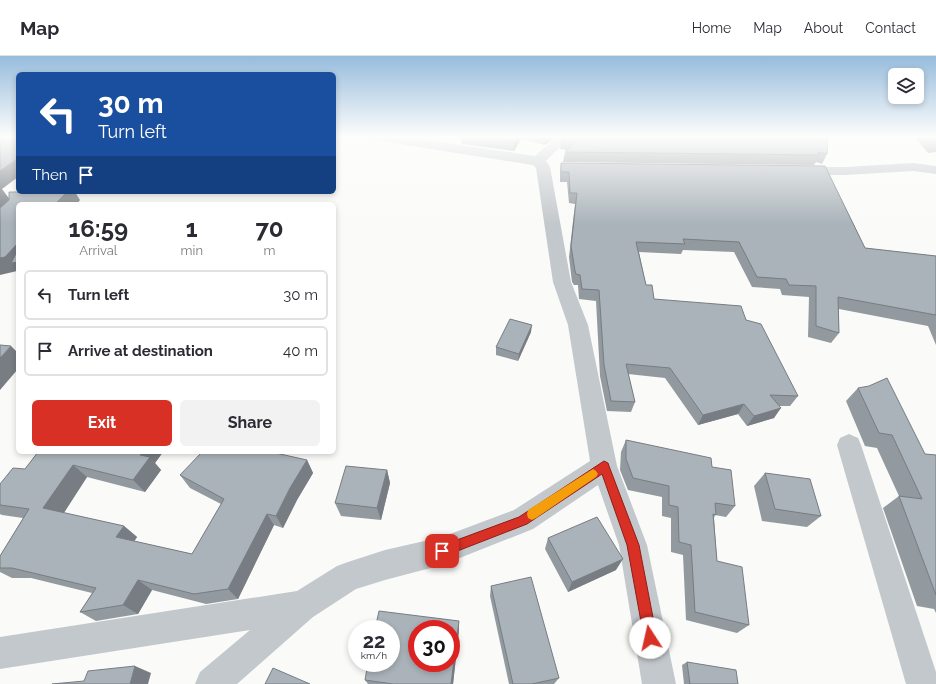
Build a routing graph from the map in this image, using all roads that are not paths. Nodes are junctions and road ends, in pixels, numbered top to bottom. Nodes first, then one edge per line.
1 (546, 165) edge
2 (936, 170) edge
3 (787, 171) edge
4 (849, 445) dead end
5 (604, 466) junction
6 (302, 606) junction
7 (0, 653) edge
8 (212, 684) edge
9 (659, 684) edge
10 (923, 684) edge

1 - 5 street
2 - 3 street
4 - 10 street
5 - 6 street
5 - 9 street
6 - 7 street
6 - 8 street

